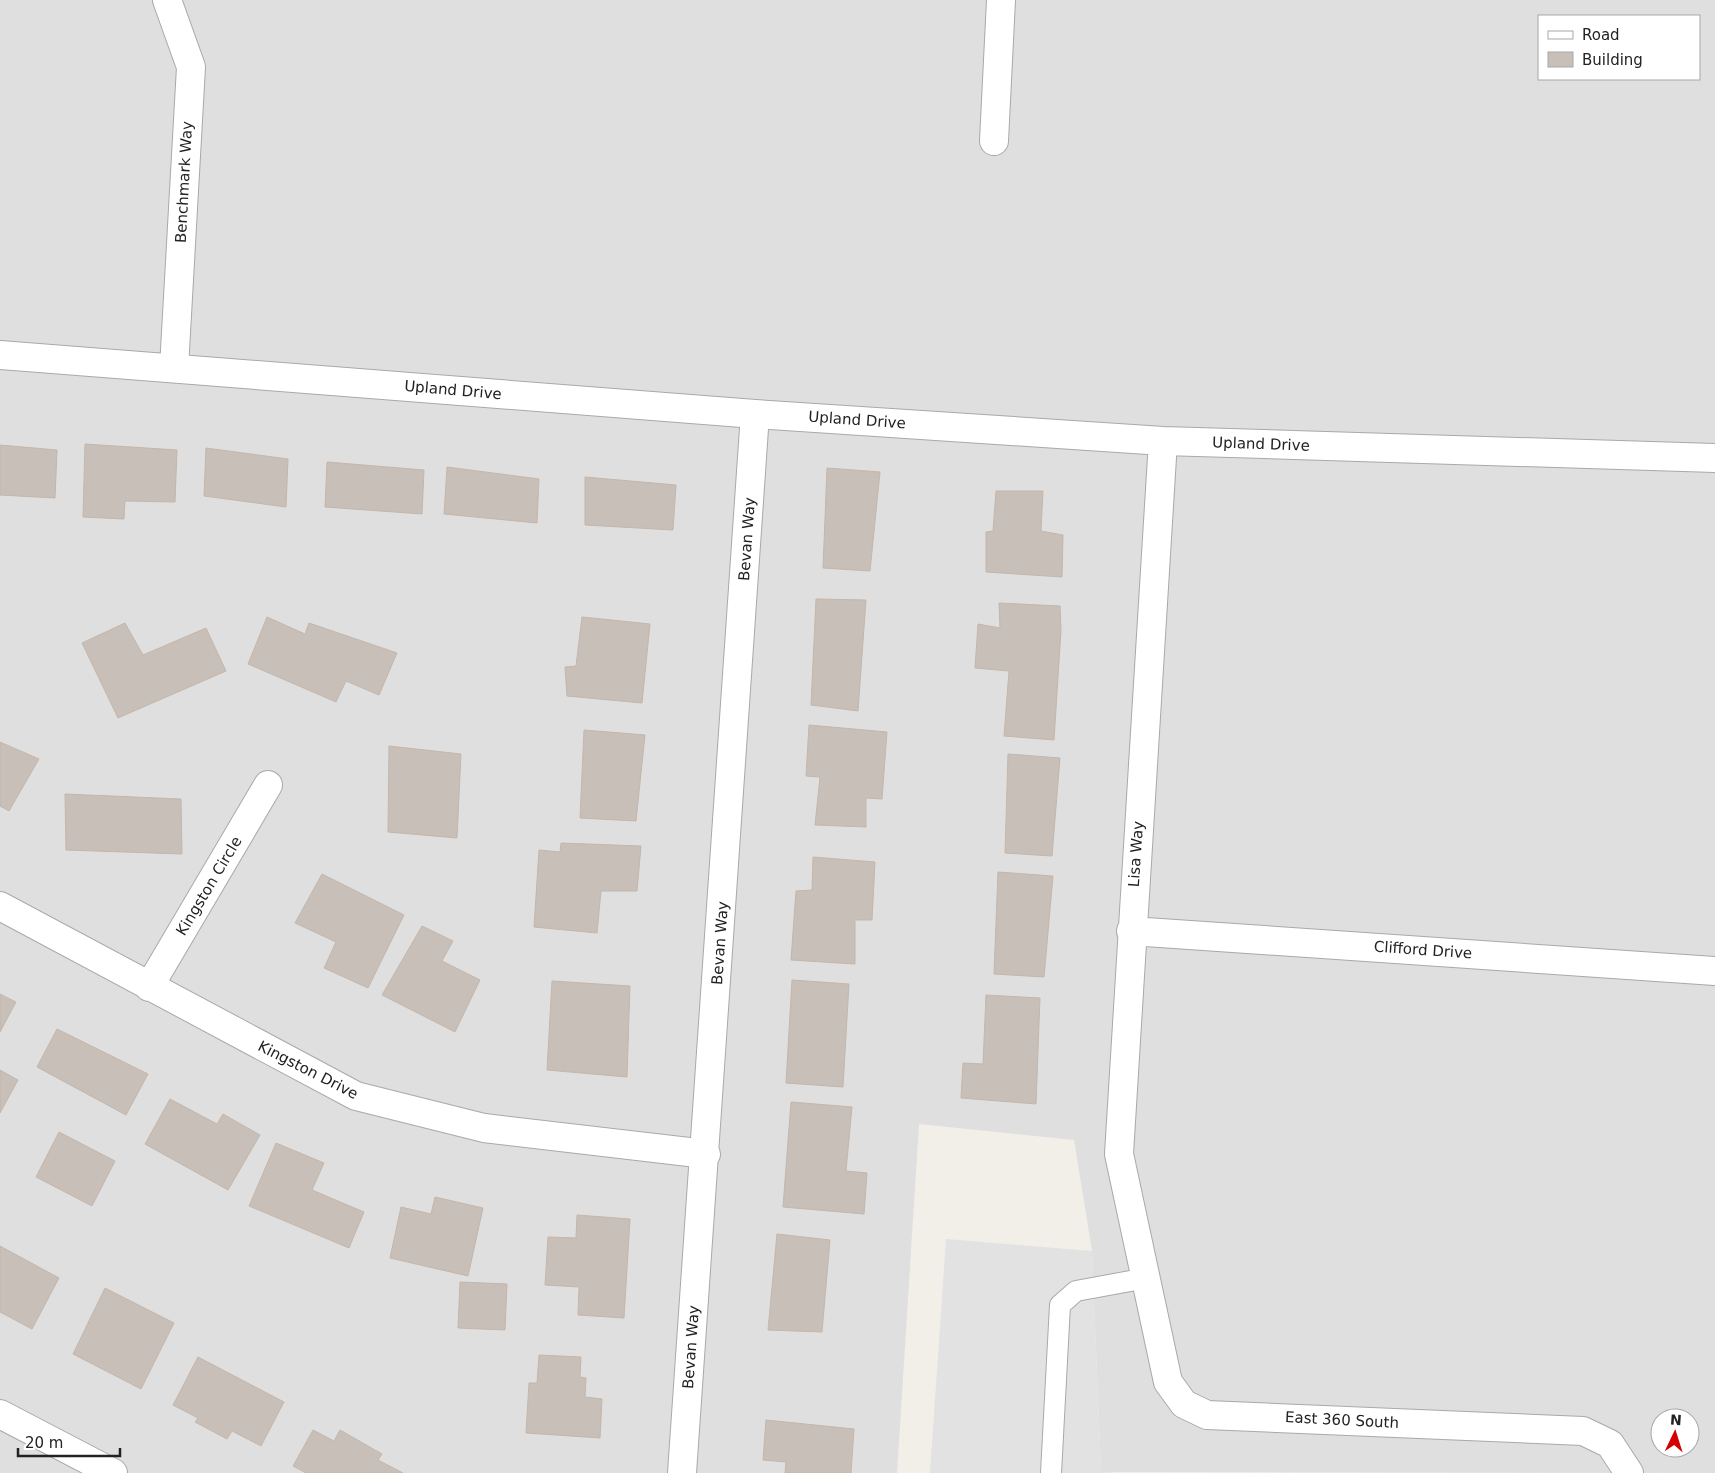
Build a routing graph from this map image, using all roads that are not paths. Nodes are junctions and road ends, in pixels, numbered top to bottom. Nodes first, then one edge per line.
1 (167, 0) edge
2 (1001, 0) edge
3 (994, 141) dead end
4 (0, 355) edge
5 (174, 368) junction
6 (755, 414) junction
7 (1163, 441) junction
8 (1715, 458) edge
9 (268, 785) dead end
10 (0, 906) edge
11 (1131, 931) junction
12 (1715, 971) edge
13 (150, 987) junction
14 (706, 1154) junction
15 (1145, 1272) junction
16 (0, 1414) edge
17 (113, 1473) edge
18 (682, 1473) edge
19 (1051, 1473) edge
20 (1629, 1473) edge

1 - 5 street, Benchmark Way
2 - 3 street
4 - 5 street, Upland Drive
5 - 6 street, Upland Drive
6 - 7 street, Upland Drive
6 - 14 street, Bevan Way
7 - 8 street, Upland Drive
7 - 11 street, Lisa Way
9 - 13 street, Kingston Circle
10 - 13 street, Kingston Drive
11 - 12 street, Clifford Drive
11 - 15 street, Lisa Way
13 - 14 street, Kingston Drive
14 - 18 street, Bevan Way
15 - 19 lane
15 - 20 street, East 360 South
16 - 17 street

